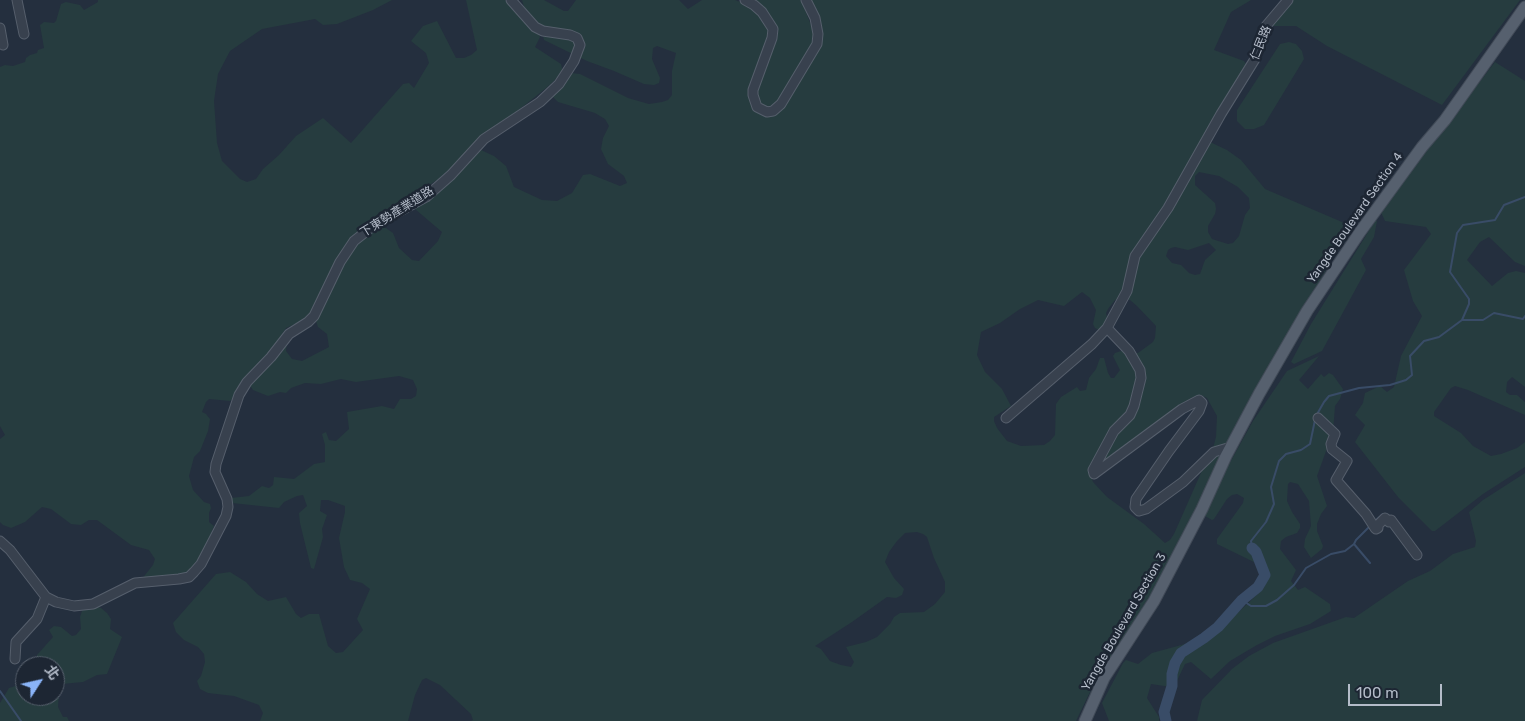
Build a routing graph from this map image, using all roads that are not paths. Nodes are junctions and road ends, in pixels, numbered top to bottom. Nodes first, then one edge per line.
1 (18, 0) edge
2 (511, 0) edge
3 (745, 0) edge
4 (806, 0) edge
5 (1288, 0) edge
6 (1525, 7) edge
7 (0, 28) edge
8 (24, 34) dead end
9 (3, 45) dead end
10 (1106, 328) junction
11 (1006, 418) dead end
12 (1318, 418) dead end
13 (1229, 451) junction
14 (0, 541) edge
15 (1417, 555) dead end
16 (46, 597) junction
17 (15, 656) edge
18 (1085, 721) edge

1 - 8 street
2 - 16 street, 下東勢產業道路
3 - 4 street
5 - 10 street, 仁民路
6 - 13 main road, Yangde Boulevard Section 4
7 - 9 street
10 - 11 street, 仁民路
10 - 13 street
12 - 15 street
13 - 18 main road, Yangde Boulevard Section 3
14 - 16 street
16 - 17 street

